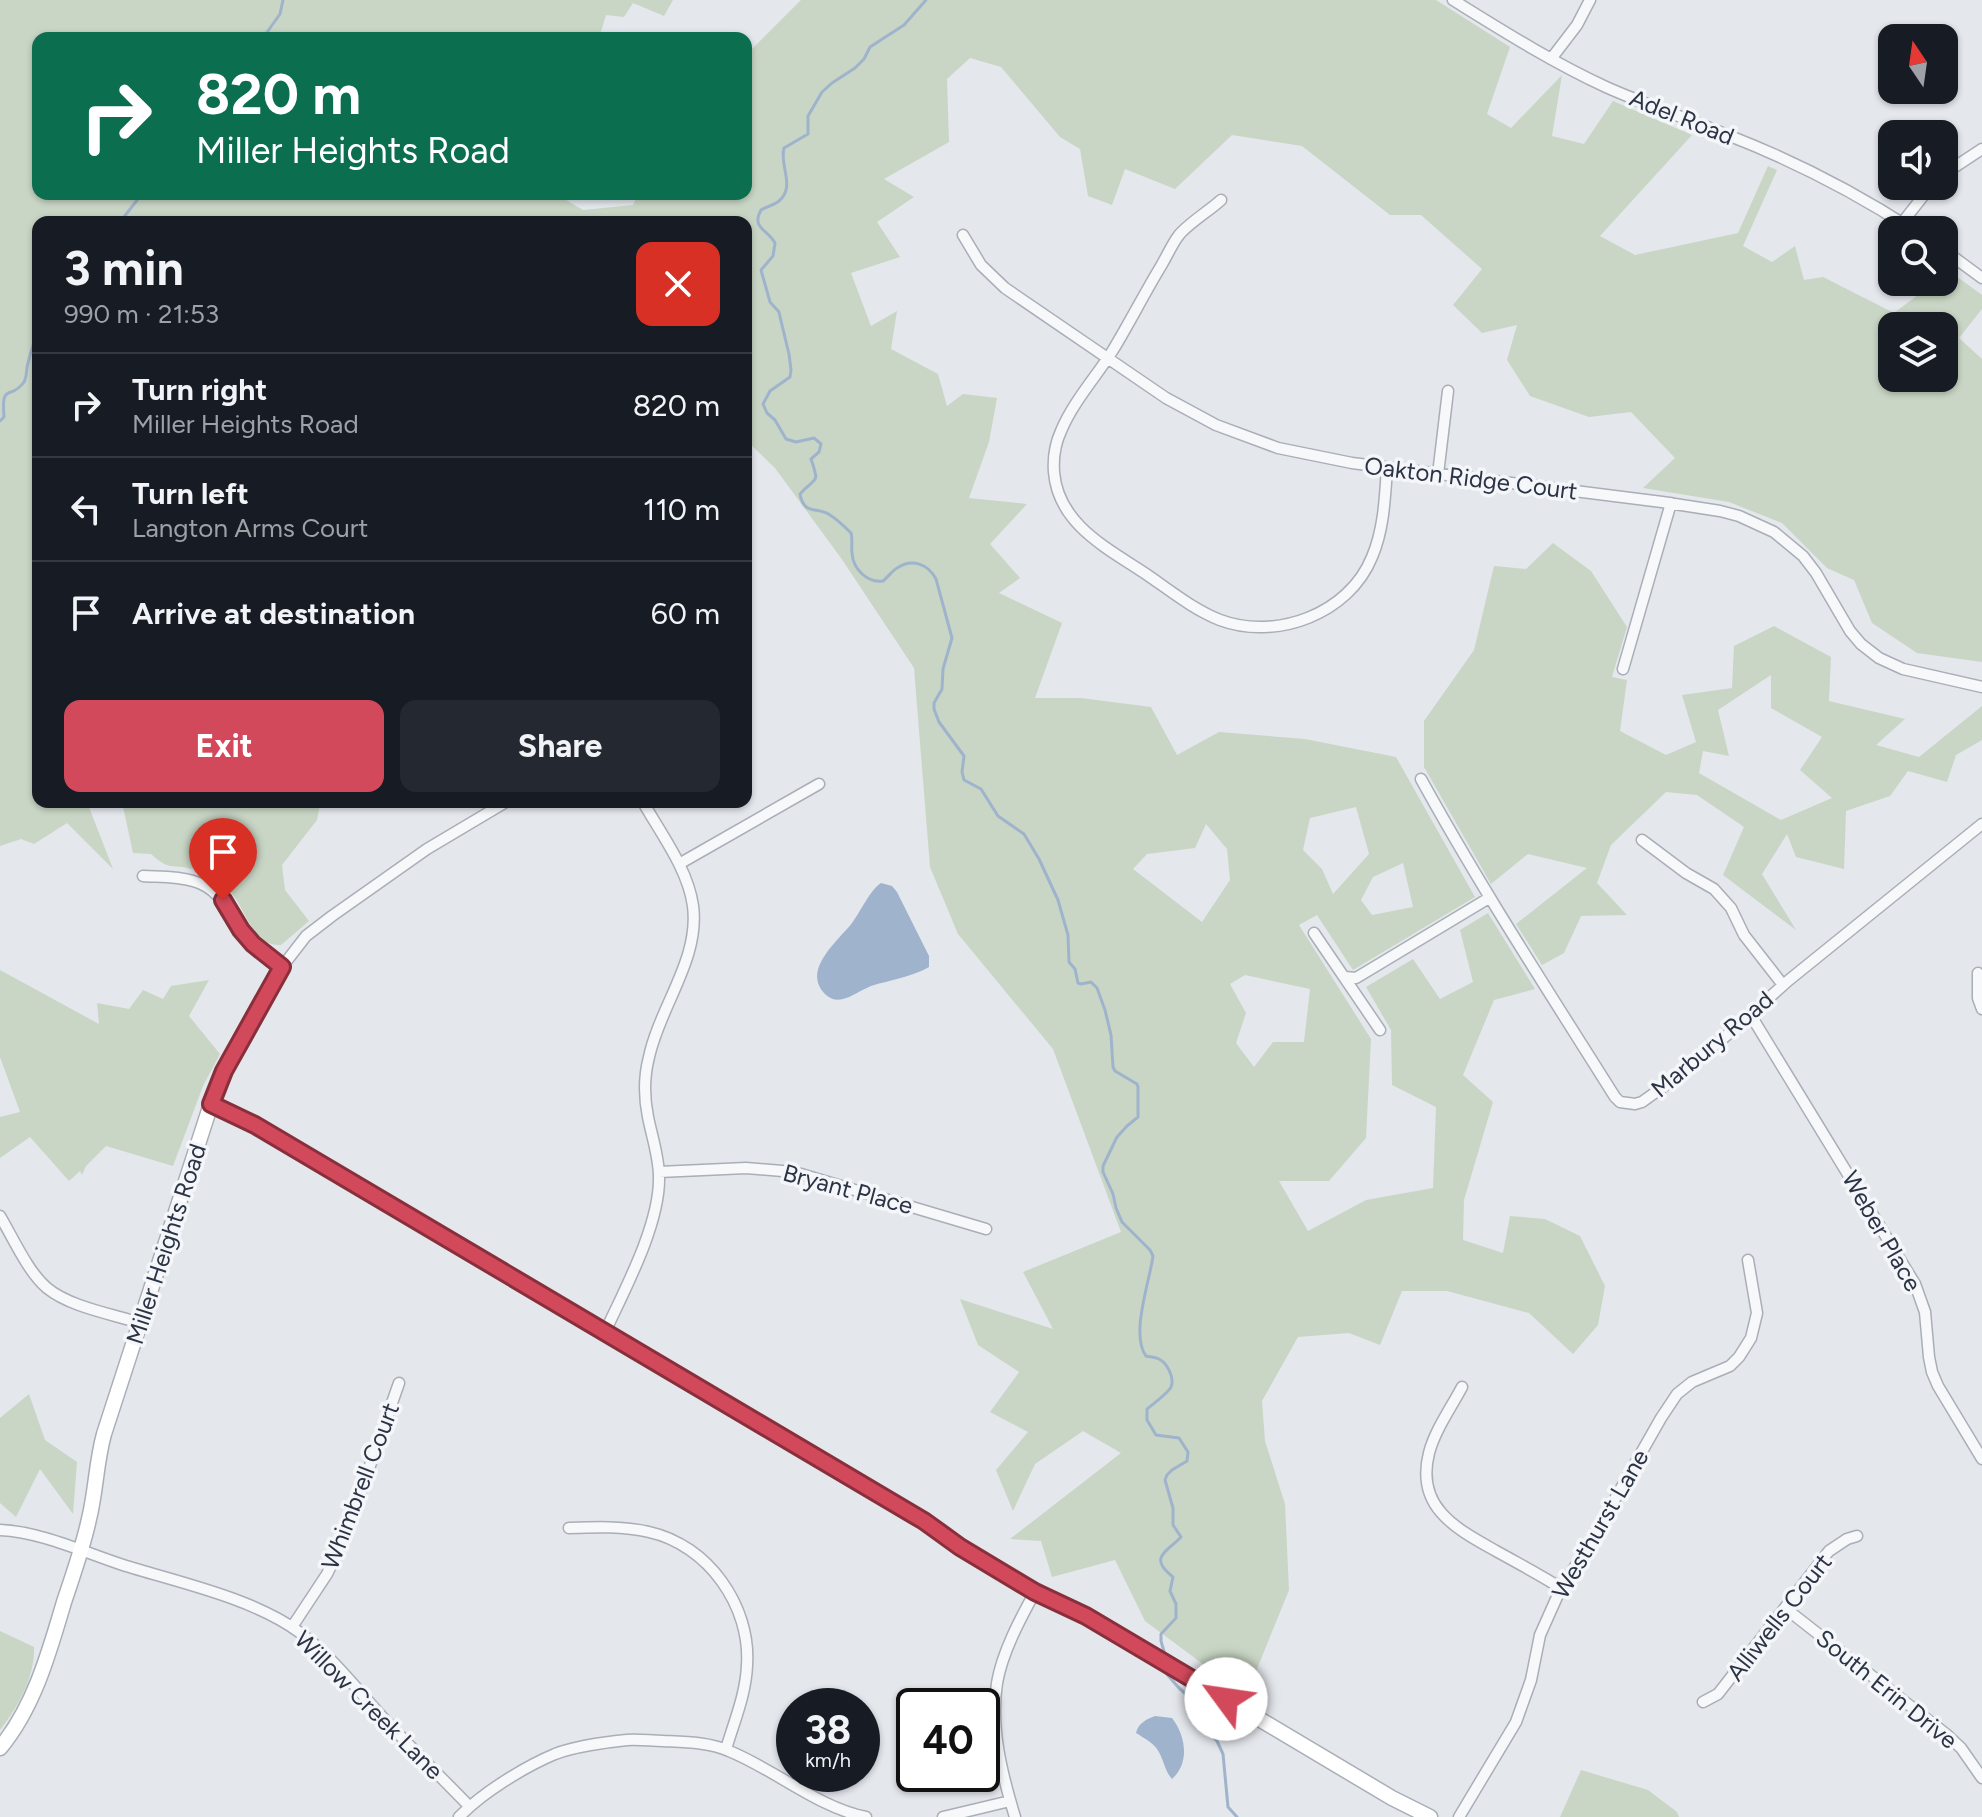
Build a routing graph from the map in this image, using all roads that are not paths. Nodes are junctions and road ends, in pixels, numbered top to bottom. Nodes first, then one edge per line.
1 (1453, 0) edge
2 (1590, 0) edge
3 (1551, 59) junction
4 (1982, 149) edge
5 (1958, 165) edge
6 (1221, 200) dead end
7 (1920, 200) edge
8 (1891, 216) edge
9 (1907, 216) edge
10 (963, 235) dead end
11 (1958, 260) edge
12 (1982, 278) edge
13 (1107, 359) junction
14 (1448, 391) dead end
15 (1387, 468) junction
16 (1438, 474) junction
17 (1671, 503) junction
18 (1623, 669) dead end
19 (1982, 687) edge
20 (1421, 779) dead end
21 (819, 784) dead end
22 (489, 808) edge
23 (646, 808) edge
24 (1982, 824) edge
25 (1642, 840) dead end
26 (679, 864) junction
27 (143, 876) dead end
28 (1489, 898) junction
29 (1314, 933) dead end
30 (282, 967) junction
31 (1978, 973) dead end
32 (1345, 977) junction
33 (1783, 985) junction
34 (1982, 1009) edge
35 (1750, 1014) junction
36 (1380, 1030) dead end
37 (211, 1104) junction
38 (659, 1172) junction
39 (0, 1216) edge
40 (986, 1229) dead end
41 (1748, 1260) dead end
42 (140, 1323) junction
43 (605, 1332) junction
44 (399, 1383) dead end
45 (1462, 1387) dead end
46 (1982, 1459) edge
47 (569, 1528) dead end
48 (0, 1530) edge
49 (1857, 1536) dead end
50 (80, 1551) junction
51 (1561, 1588) junction
52 (1035, 1592) junction
53 (1785, 1608) junction
54 (292, 1627) junction
55 (1703, 1702) dead end
56 (0, 1748) edge
57 (726, 1749) junction
58 (1982, 1778) edge
59 (1010, 1801) junction
60 (469, 1806) junction
61 (459, 1817) edge
62 (866, 1817) edge
63 (943, 1817) edge
64 (1015, 1817) edge
65 (1430, 1817) edge
66 (1459, 1817) edge

1 - 3 street, Adel Road
2 - 3 street
3 - 8 street, Adel Road
4 - 5 street
6 - 13 street
7 - 9 street
10 - 13 street, Oakton Ridge Court
11 - 12 street
13 - 15 street, Oakton Ridge Court
13 - 15 street
14 - 16 street
15 - 16 street, Oakton Ridge Court
16 - 17 street, Oakton Ridge Court
17 - 18 street
17 - 19 street, Oakton Ridge Court
20 - 28 street, Marbury Road
21 - 26 street
22 - 30 street, Miller Heights Road
23 - 26 street
24 - 33 street, Marbury Road
25 - 33 street
26 - 38 street
27 - 30 street
28 - 32 street
28 - 35 street, Marbury Road
29 - 32 street
30 - 37 street, Miller Heights Road
31 - 34 street
32 - 36 street
33 - 35 street, Marbury Road
35 - 46 street, Weber Place
37 - 42 street, Miller Heights Road
37 - 43 street
38 - 40 street, Bryant Place
38 - 43 street
39 - 42 street
41 - 51 street, Westhurst Lane
42 - 50 street, Miller Heights Road
43 - 52 street
44 - 54 street, Whimbrell Court
45 - 51 street
47 - 57 street
48 - 50 street, Willow Creek Lane
49 - 53 street, Alliwells Court
50 - 54 street, Willow Creek Lane
50 - 56 street, Miller Heights Road
51 - 66 street, Westhurst Lane
52 - 59 street
52 - 65 street
53 - 55 street, Alliwells Court
53 - 58 street, South Erin Drive
54 - 60 street, Willow Creek Lane
57 - 60 street
57 - 62 street
59 - 63 street
59 - 64 street
60 - 61 street

